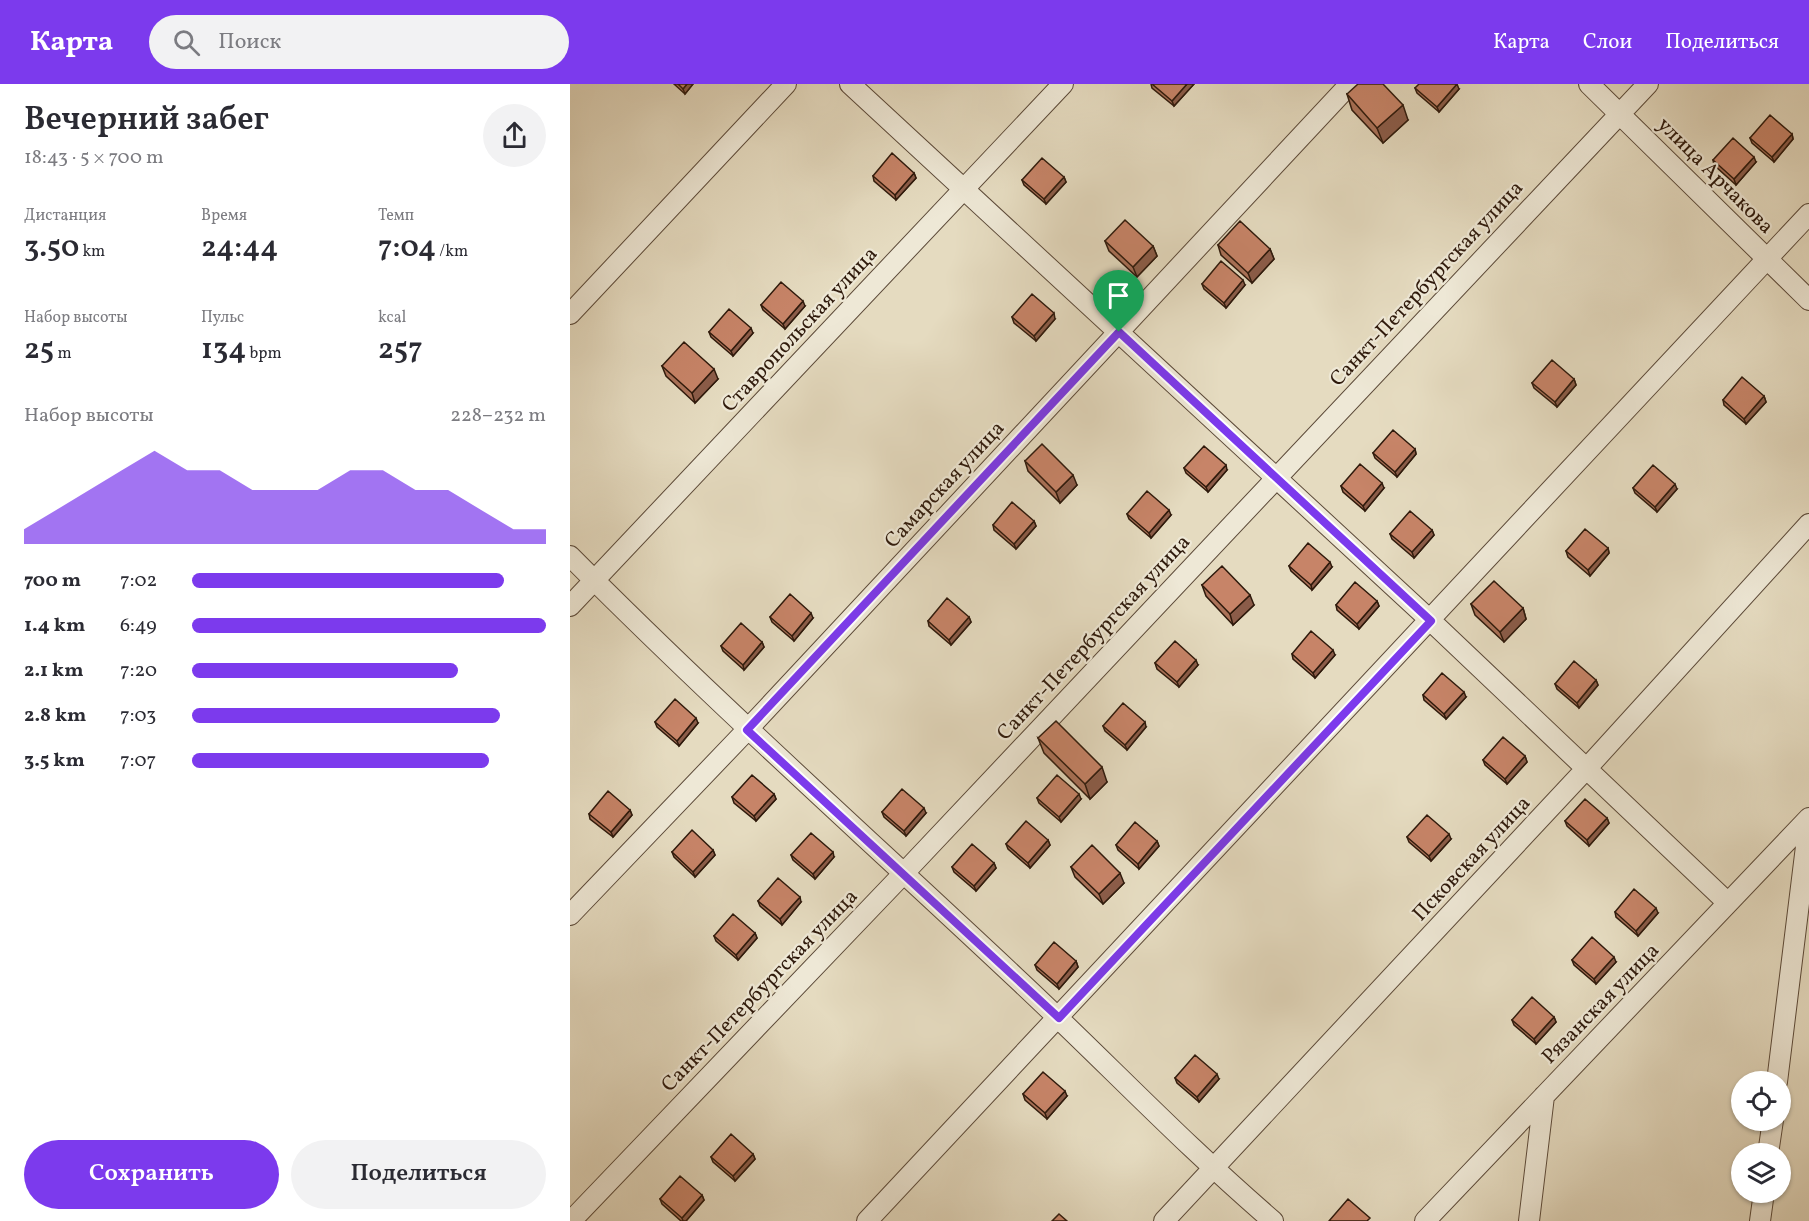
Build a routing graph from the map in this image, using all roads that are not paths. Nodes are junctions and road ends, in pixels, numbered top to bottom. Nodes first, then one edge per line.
1 (786, 84) edge
2 (850, 84) edge
3 (1063, 84) edge
4 (1350, 84) edge
5 (1590, 84) edge
6 (1648, 84) edge
7 (1620, 113) junction
8 (964, 189) junction
9 (1809, 214) edge
10 (1766, 260) junction
11 (1809, 300) edge
12 (570, 314) edge
13 (1119, 332) junction
14 (1275, 478) junction
15 (1809, 524) edge
16 (570, 556) edge
17 (594, 580) junction
18 (570, 606) edge
19 (1431, 621) junction
20 (747, 730) junction
21 (1587, 768) junction
22 (1809, 820) edge
23 (904, 873) junction
24 (1728, 903) junction
25 (570, 915) edge
26 (1059, 1018) junction
27 (1778, 1071) edge
28 (1544, 1096) junction
29 (1213, 1170) junction
30 (1762, 1203) edge
31 (571, 1221) edge
32 (867, 1221) edge
33 (1164, 1221) edge
34 (1273, 1221) edge
35 (1425, 1221) edge
36 (1529, 1221) edge
37 (1760, 1221) edge

1 - 12 street
2 - 8 street
3 - 8 street, Ставропольская улица
4 - 13 street, Самарская улица
5 - 7 street, улица Арчакова
6 - 7 street, Санкт-Петербургская улица
7 - 10 street, улица Арчакова
7 - 14 street, Санкт-Петербургская улица
8 - 13 street
8 - 17 street, Ставропольская улица
9 - 10 street
10 - 11 street, улица Арчакова
10 - 19 street
13 - 14 street
13 - 20 street, Самарская улица
14 - 19 street
14 - 23 street, Санкт-Петербургская улица
15 - 21 street, Псковская улица
16 - 17 street
17 - 18 street, Ставропольская улица
17 - 20 street
19 - 21 street
19 - 26 street
20 - 23 street
20 - 25 street, Самарская улица
21 - 24 street
21 - 29 street, Псковская улица
22 - 24 street, Рязанская улица
22 - 27 street
23 - 26 street
23 - 31 street, Санкт-Петербургская улица
24 - 28 street, Рязанская улица
26 - 29 street
26 - 32 street
28 - 35 street, Рязанская улица
28 - 36 street
29 - 33 street, Псковская улица
29 - 34 street
30 - 37 street

